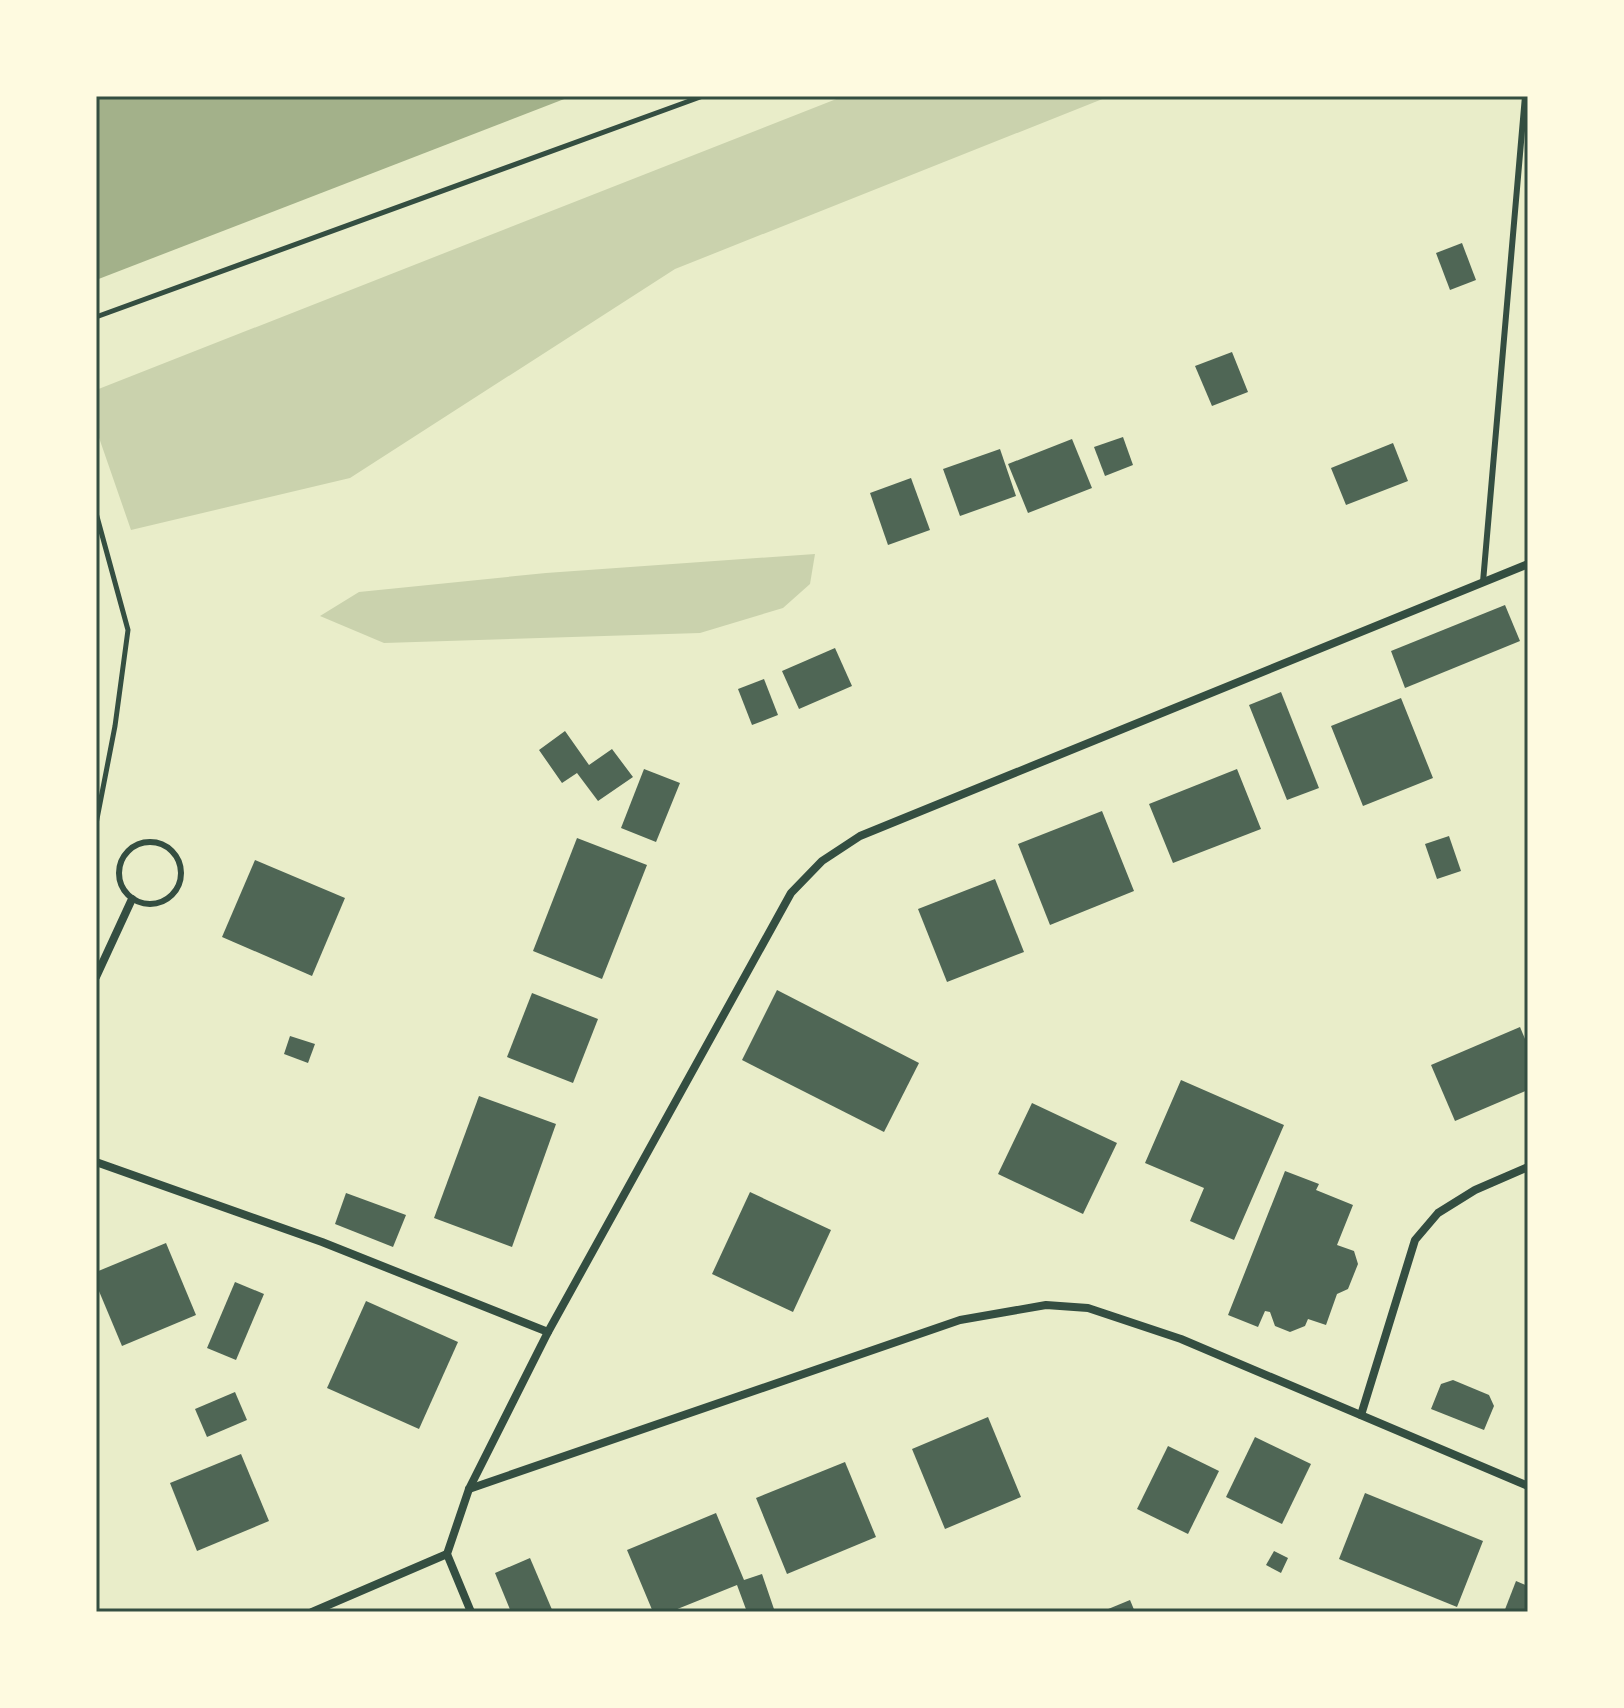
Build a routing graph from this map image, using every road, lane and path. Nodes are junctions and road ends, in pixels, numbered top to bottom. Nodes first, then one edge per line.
1 (703, 96) edge
2 (1525, 96) edge
3 (96, 317) edge
4 (96, 513) edge
5 (1528, 564) edge
6 (1483, 582) junction
7 (96, 824) edge
8 (132, 899) junction
9 (96, 977) edge
10 (97, 1164) edge
11 (1528, 1167) edge
12 (548, 1332) junction
13 (1361, 1415) junction
14 (1528, 1486) edge
15 (469, 1489) junction
16 (447, 1554) junction
17 (312, 1612) edge
18 (471, 1612) edge

1 - 3 path
2 - 6 lane
4 - 7 path
5 - 6 street
6 - 12 street
8 - 8 lane
8 - 9 street
10 - 12 street
11 - 13 street
12 - 15 street
13 - 14 street
13 - 15 street
15 - 16 street
16 - 17 street
16 - 18 street

